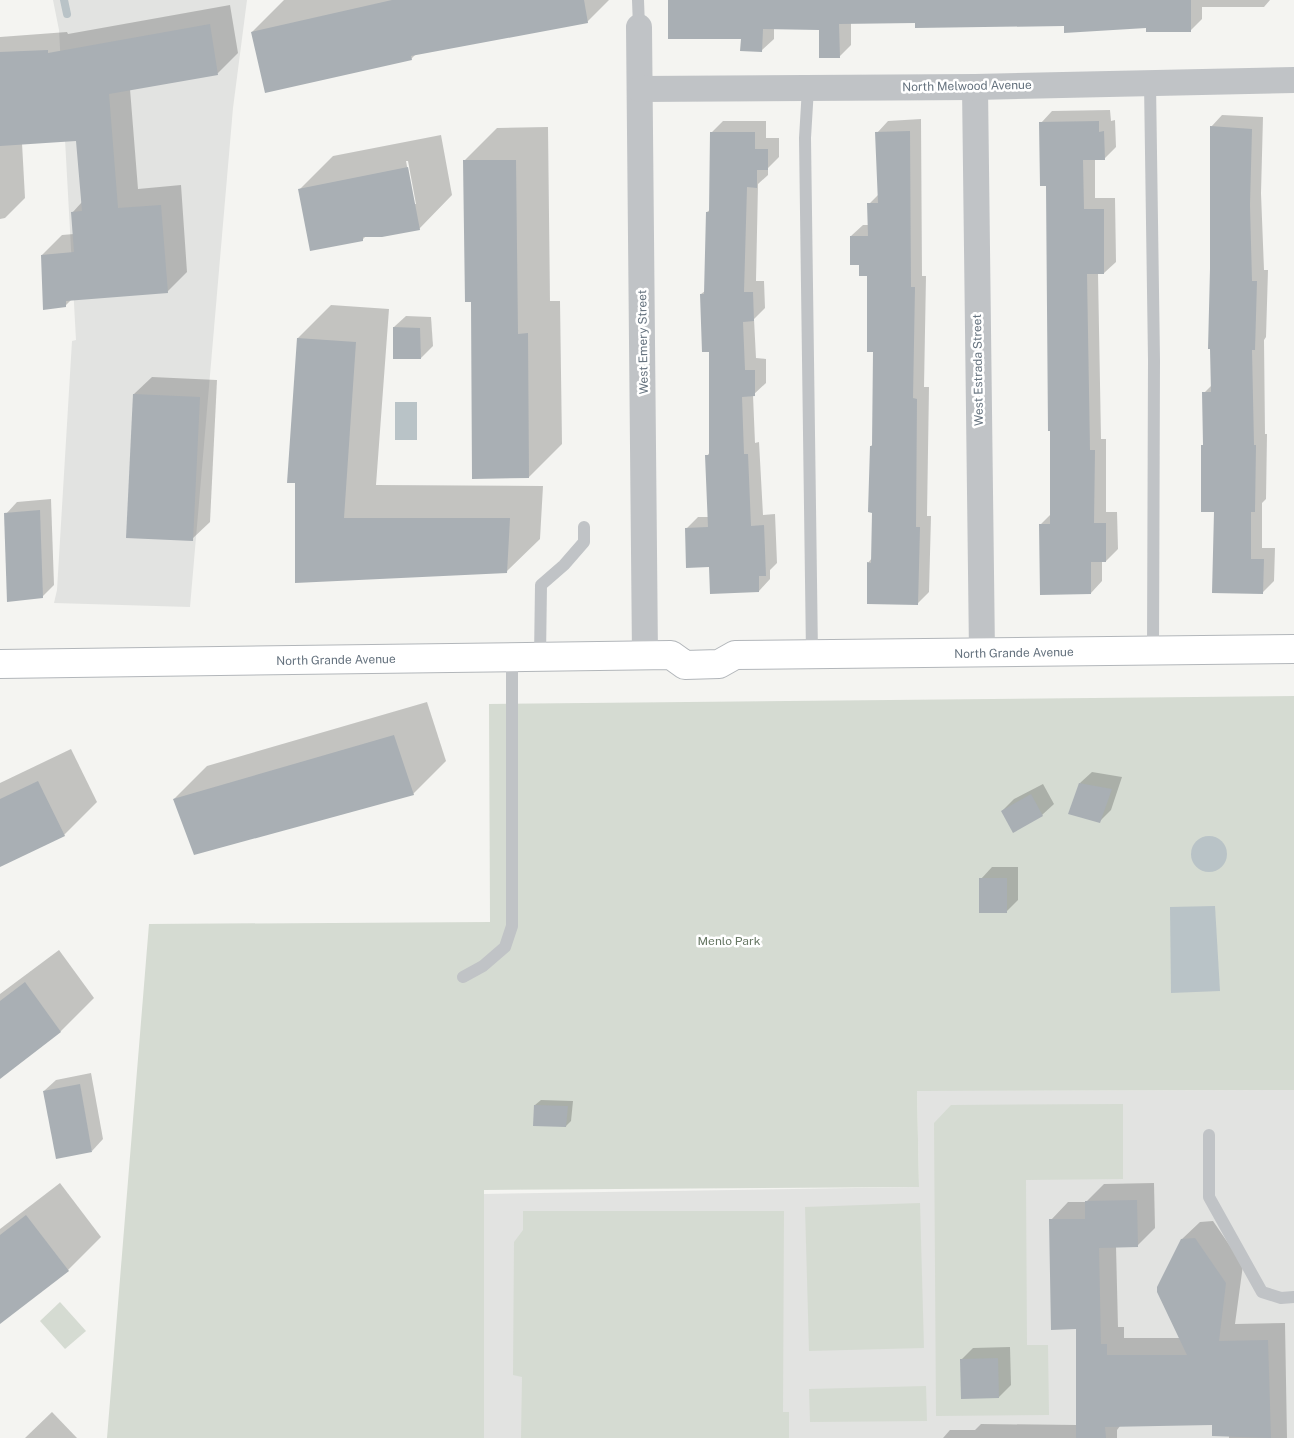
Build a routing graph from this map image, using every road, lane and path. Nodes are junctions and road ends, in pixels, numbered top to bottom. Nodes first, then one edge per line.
1 (638, 0) edge
2 (639, 27) joint
3 (1294, 80) edge
4 (1150, 83) junction
5 (975, 87) junction
6 (808, 88) junction
7 (640, 89) junction
8 (584, 527) dead end
9 (1294, 649) edge
10 (1153, 651) junction
11 (982, 653) junction
12 (812, 654) junction
13 (658, 656) junction
14 (540, 657) junction
15 (512, 658) junction
16 (0, 664) edge
17 (463, 977) dead end
18 (1209, 1135) dead end
19 (1294, 1298) edge

1 - 2 lane
2 - 7 street, West Emery Street
3 - 4 street, North Melwood Avenue
4 - 5 street, North Melwood Avenue
4 - 10 lane
5 - 6 street, North Melwood Avenue
5 - 11 street, West Estrada Street
6 - 7 street, North Melwood Avenue
6 - 12 lane
7 - 13 street, West Emery Street
8 - 14 lane
9 - 10 main road, North Grande Avenue
10 - 11 main road, North Grande Avenue
11 - 12 main road, North Grande Avenue
12 - 13 main road, North Grande Avenue
13 - 14 main road, North Grande Avenue
14 - 15 main road, North Grande Avenue
15 - 16 main road, North Grande Avenue
15 - 17 lane
18 - 19 lane

